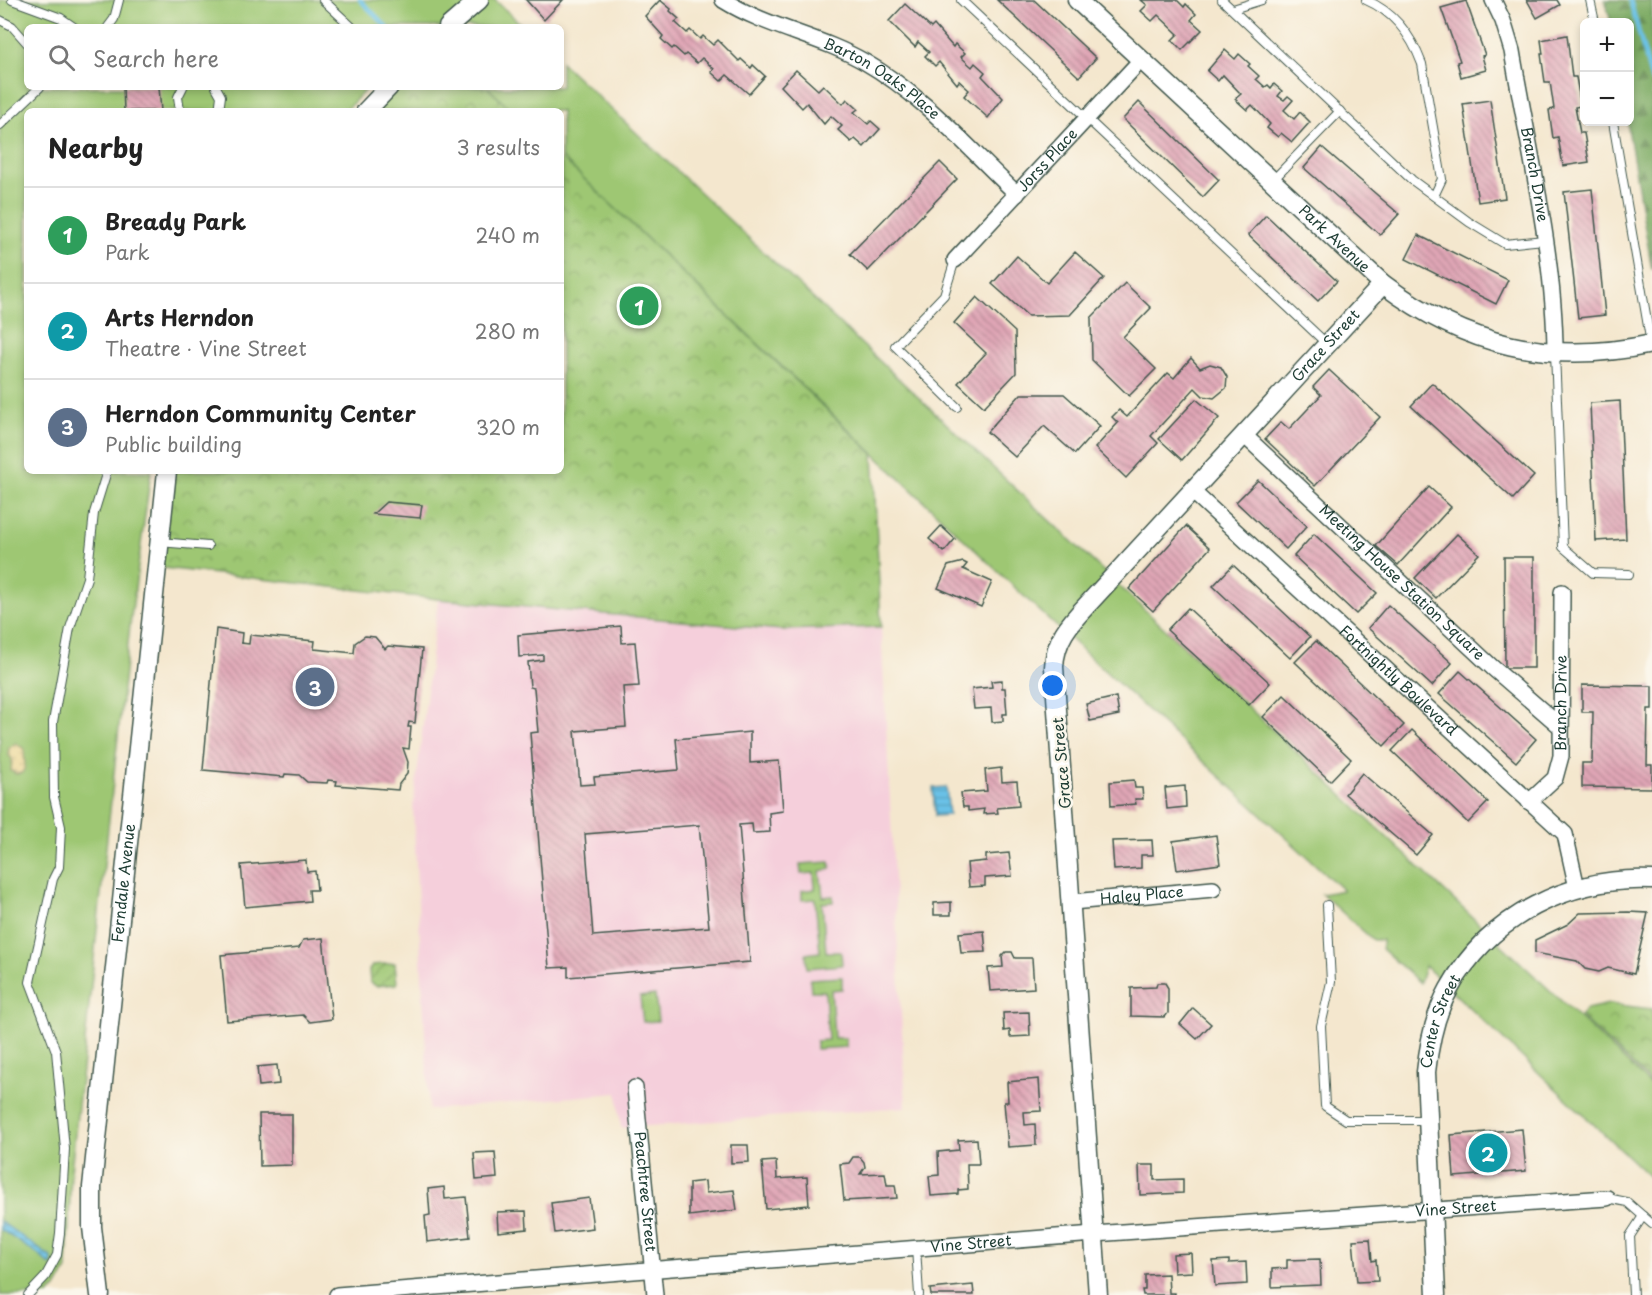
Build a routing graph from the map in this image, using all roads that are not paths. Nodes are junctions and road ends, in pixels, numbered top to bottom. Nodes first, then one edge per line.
1 (12, 0) edge
2 (119, 0) edge
3 (323, 0) edge
4 (479, 0) edge
5 (723, 0) edge
6 (961, 0) edge
7 (1077, 0) edge
8 (1222, 0) edge
9 (1262, 0) edge
10 (1366, 0) edge
11 (1492, 0) edge
12 (1590, 0) edge
13 (1233, 9) junction
14 (1594, 18) edge
15 (0, 20) edge
16 (69, 24) edge
17 (109, 24) edge
18 (349, 24) edge
19 (451, 24) edge
20 (24, 40) edge
21 (1142, 60) junction
22 (37, 90) edge
23 (182, 90) edge
24 (218, 90) edge
25 (386, 90) edge
26 (180, 108) edge
27 (219, 108) edge
28 (369, 108) edge
29 (1340, 111) junction
30 (1087, 119) junction
31 (0, 125) edge
32 (1614, 126) edge
33 (1272, 181) junction
34 (1017, 194) junction
35 (1434, 196) junction
36 (1544, 240) junction
37 (955, 260) joint
38 (1383, 284) junction
39 (1652, 344) edge
40 (1328, 345) junction
41 (1555, 353) junction
42 (957, 407) dead end
43 (1244, 435) junction
44 (106, 474) edge
45 (166, 474) edge
46 (1192, 491) junction
47 (158, 542) junction
48 (208, 546) dead end
49 (1629, 574) dead end
50 (1562, 592) dead end
51 (1561, 727) junction
52 (1529, 802) junction
53 (1652, 880) edge
54 (1577, 888) junction
55 (1213, 889) dead end
56 (1072, 902) junction
57 (1327, 905) dead end
58 (635, 1088) dead end
59 (1427, 1120) junction
60 (1607, 1198) joint
61 (1433, 1209) junction
62 (1643, 1216) junction
63 (1652, 1224) edge
64 (1094, 1234) junction
65 (916, 1248) junction
66 (653, 1268) junction
67 (357, 1294) edge
68 (28, 1295) edge
69 (100, 1295) edge
70 (337, 1295) edge
71 (655, 1295) edge
72 (919, 1295) edge
73 (1098, 1295) edge
74 (1436, 1295) edge
75 (1633, 1295) edge

1 - 16 lane
2 - 17 lane
3 - 18 lane
4 - 19 street
5 - 34 street, Barton Oaks Place
6 - 30 lane
7 - 21 street, Park Avenue
8 - 13 lane
9 - 13 lane
10 - 35 lane
11 - 36 street, Branch Drive
12 - 14 lane
13 - 29 lane
15 - 20 lane
21 - 30 street, Jorss Place
21 - 33 street, Park Avenue
22 - 31 lane
23 - 26 lane
24 - 27 lane
25 - 28 street
29 - 33 lane
29 - 35 lane
30 - 34 street, Jorss Place
30 - 40 lane
32 - 39 lane
33 - 38 street, Park Avenue
34 - 37 street, Jorss Place
35 - 36 lane
36 - 41 street, Branch Drive
37 - 42 lane
38 - 40 street, Grace Street
38 - 41 street, Park Avenue
39 - 41 street, Park Avenue
40 - 43 street, Grace Street
41 - 49 lane
43 - 46 street, Grace Street
43 - 51 street, Meeting House Station Square
44 - 68 lane
45 - 47 street, Ferndale Avenue
46 - 52 street, Fortnightly Boulevard
46 - 56 street, Grace Street
47 - 48 lane
47 - 69 street, Ferndale Avenue
50 - 51 street, Branch Drive
51 - 52 street, Branch Drive
52 - 54 street, Fortnightly Boulevard
53 - 54 street, Center Street
54 - 59 street, Center Street
55 - 56 street, Haley Place
56 - 64 street, Grace Street
57 - 59 lane
58 - 66 street, Peachtree Street
59 - 61 street, Center Street
60 - 61 street, Vine Street
60 - 62 lane
61 - 64 street, Vine Street
61 - 74 street, Center Street
62 - 63 lane
62 - 75 lane
64 - 65 street, Vine Street
64 - 73 street, Grace Street
65 - 66 street, Vine Street
65 - 72 lane
66 - 67 street, Vine Street
66 - 71 street, Peachtree Street
67 - 70 street, Vine Street

